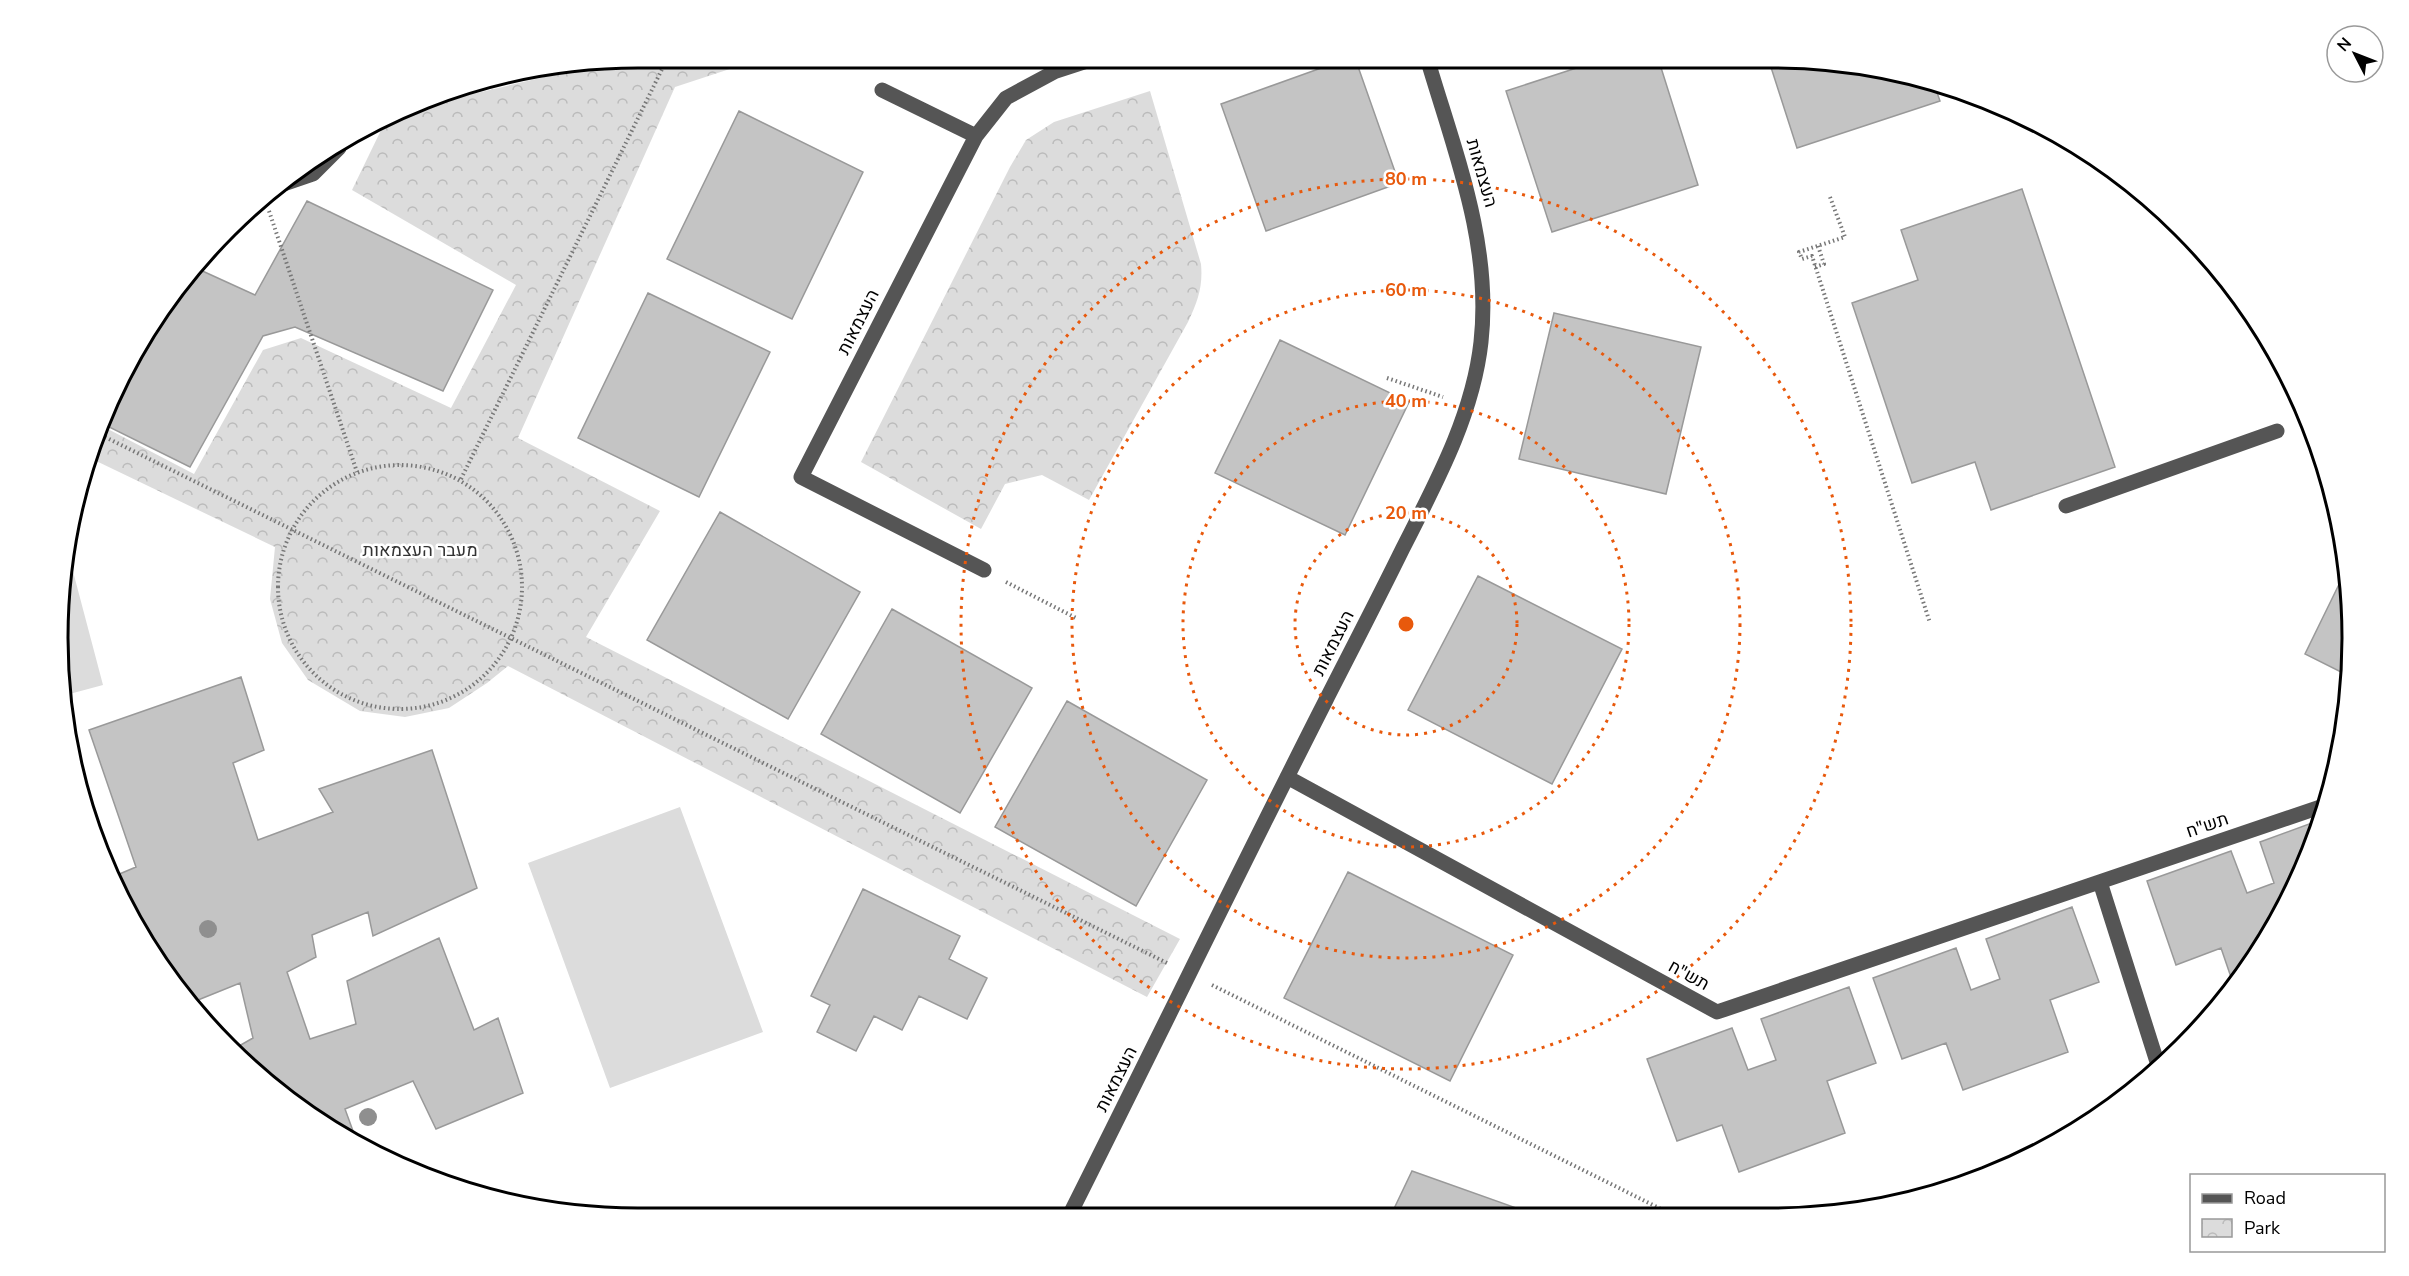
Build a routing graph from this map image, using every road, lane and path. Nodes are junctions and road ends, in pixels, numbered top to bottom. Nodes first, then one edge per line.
1 (663, 68) edge
2 (1065, 68) edge
3 (1430, 68) edge
4 (882, 90) dead end
5 (976, 136) junction
6 (326, 161) edge
7 (301, 178) edge
8 (1830, 197) dead end
9 (269, 209) dead end
10 (1818, 246) junction
11 (1815, 267) junction
12 (1387, 378) dead end
13 (1436, 394) dead end
14 (2277, 431) dead end
15 (105, 437) edge
16 (357, 472) junction
17 (461, 479) junction
18 (2066, 506) dead end
19 (291, 529) junction
20 (984, 570) joint
21 (1078, 619) dead end
22 (1930, 623) dead end
23 (512, 638) junction
24 (1287, 777) junction
25 (2315, 809) edge
26 (2100, 882) junction
27 (1191, 974) junction
28 (2156, 1058) edge
29 (1073, 1208) edge
30 (1659, 1208) edge

1 - 17 path
2 - 5 street, העצמאות
3 - 24 street, העצמאות
4 - 5 street
5 - 20 street, העצמאות
6 - 7 street
8 - 10 path
9 - 16 path
10 - 11 path
10 - 11 path
11 - 22 path
12 - 13 path
14 - 18 street
15 - 19 path
16 - 17 path
16 - 19 path
17 - 23 path
19 - 23 path
19 - 23 path
20 - 21 path
23 - 27 path
24 - 26 street, תש"ח
24 - 27 street, העצמאות
25 - 26 street, תש"ח
26 - 28 street
27 - 29 street, העצמאות
27 - 30 path

